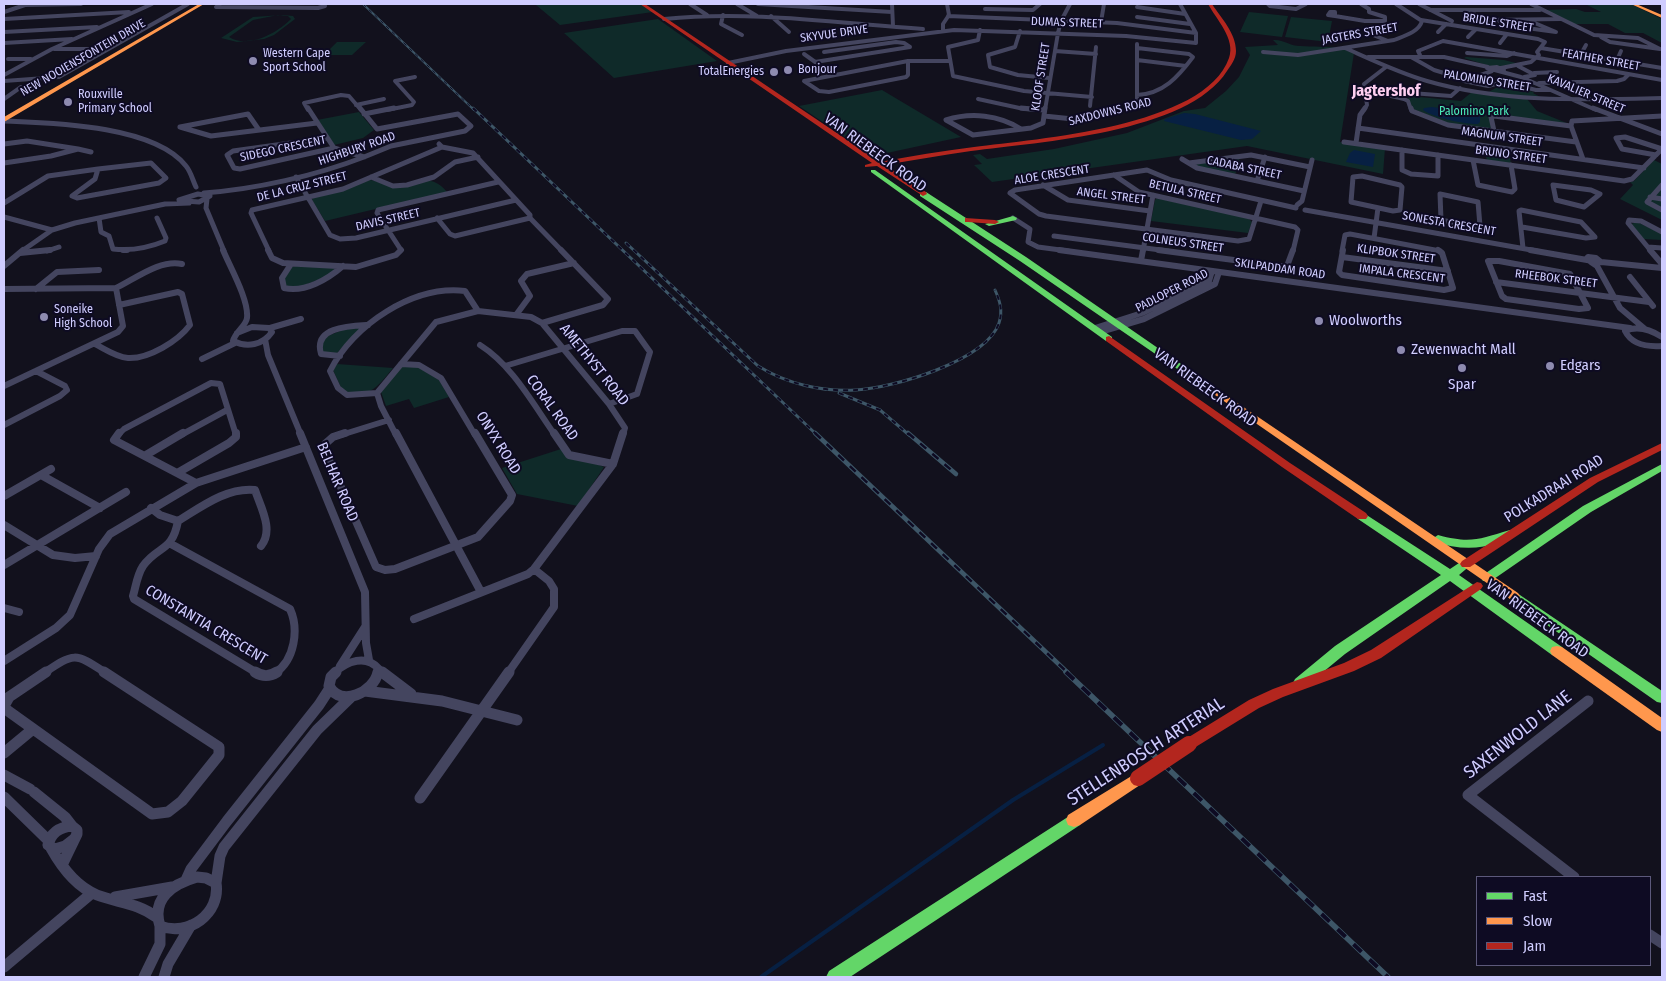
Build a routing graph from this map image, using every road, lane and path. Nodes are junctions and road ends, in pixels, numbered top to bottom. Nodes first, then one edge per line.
1 (81, 4) edge
2 (152, 4) edge
3 (188, 4) edge
4 (202, 4) edge
5 (220, 4) edge
6 (248, 4) edge
7 (276, 4) edge
8 (324, 4) edge
9 (642, 4) edge
10 (690, 4) edge
11 (737, 4) edge
12 (758, 4) edge
13 (848, 4) edge
14 (892, 4) edge
15 (947, 4) edge
16 (984, 4) edge
17 (1010, 4) edge
18 (1040, 4) edge
19 (1070, 4) edge
20 (1104, 4) edge
21 (1180, 4) edge
22 (1210, 4) edge
23 (1268, 4) edge
24 (1306, 4) edge
25 (1361, 4) edge
26 (1396, 4) edge
27 (1419, 4) edge
28 (1531, 4) edge
29 (1633, 4) edge
30 (1137, 6) edge
31 (242, 8) junction
32 (270, 8) junction
33 (985, 8) junction
34 (846, 9) junction
35 (1012, 10) junction
36 (1430, 10) junction
37 (1465, 10) junction
38 (1543, 10) junction
39 (4, 12) edge
40 (134, 12) junction
41 (892, 12) junction
42 (1184, 14) junction
43 (707, 15) junction
44 (723, 15) junction
45 (756, 16) junction
46 (771, 16) junction
47 (948, 16) junction
48 (1335, 16) dead end
49 (1137, 17) junction
50 (1662, 17) edge
51 (988, 18) junction
52 (1562, 19) junction
53 (4, 20) edge
54 (664, 20) junction
55 (1061, 20) junction
56 (1421, 20) junction
57 (1497, 20) junction
58 (1526, 20) junction
59 (1459, 21) dead end
60 (1101, 22) junction
61 (1136, 24) junction
62 (1190, 24) junction
63 (1446, 24) junction
64 (893, 26) junction
65 (100, 27) junction
66 (1580, 28) junction
67 (1594, 28) dead end
68 (916, 29) junction
69 (935, 29) dead end
70 (1374, 29) dead end
71 (1476, 29) junction
72 (980, 30) junction
73 (943, 31) junction
74 (1020, 31) junction
75 (4, 32) edge
76 (789, 32) dead end
77 (922, 32) junction
78 (1438, 32) dead end
79 (1058, 33) junction
80 (1196, 33) junction
81 (1507, 34) junction
82 (742, 35) dead end
83 (1137, 37) junction
84 (1468, 37) dead end
85 (1601, 37) junction
86 (1608, 37) junction
87 (74, 39) junction
88 (1388, 41) junction
89 (4, 43) edge
90 (1500, 43) dead end
91 (1620, 44) junction
92 (817, 46) junction
93 (1464, 46) junction
94 (1586, 46) dead end
95 (1096, 47) dead end
96 (1137, 48) junction
97 (1346, 48) junction
98 (1541, 48) junction
99 (52, 49) junction
100 (108, 49) junction
101 (1055, 51) junction
102 (1621, 51) dead end
103 (824, 52) junction
104 (1263, 52) dead end
105 (1467, 53) junction
106 (1514, 53) junction
107 (804, 54) dead end
108 (1096, 54) junction
109 (1581, 54) junction
110 (1410, 56) junction
111 (1420, 56) junction
112 (1366, 57) junction
113 (1536, 58) junction
114 (8, 59) dead end
115 (33, 59) junction
116 (835, 59) junction
117 (1460, 59) junction
118 (1137, 60) junction
119 (1617, 60) junction
120 (908, 61) junction
121 (950, 61) junction
122 (732, 65) junction
123 (1516, 65) junction
124 (1186, 66) junction
125 (1386, 67) junction
126 (1662, 68) edge
127 (1490, 69) junction
128 (1501, 70) junction
129 (851, 71) junction
130 (1557, 72) dead end
131 (1534, 73) junction
132 (5, 74) edge
133 (1628, 75) junction
134 (415, 77) dead end
135 (1521, 77) junction
136 (1049, 78) junction
137 (1662, 80) edge
138 (4, 81) edge
139 (1426, 81) junction
140 (1466, 81) junction
141 (1537, 83) junction
142 (1451, 86) junction
143 (21, 87) dead end
144 (1460, 88) junction
145 (1365, 90) junction
146 (1551, 90) junction
147 (1046, 93) junction
148 (1411, 93) junction
149 (1137, 95) junction
150 (1092, 97) junction
151 (1569, 98) junction
152 (1662, 98) edge
153 (4, 99) edge
154 (384, 99) dead end
155 (978, 99) dead end
156 (1404, 99) junction
157 (356, 105) junction
158 (1090, 106) dead end
159 (1137, 107) dead end
160 (1044, 110) junction
161 (364, 114) junction
162 (1044, 116) junction
163 (1662, 116) edge
164 (1073, 119) dead end
165 (1617, 119) junction
166 (4, 120) edge
167 (317, 123) junction
168 (1405, 125) dead end
169 (1571, 126) junction
170 (1358, 128) junction
171 (1021, 129) junction
172 (1662, 129) edge
173 (259, 130) junction
174 (1653, 130) junction
175 (1494, 131) junction
176 (1405, 134) junction
177 (1662, 134) edge
178 (326, 138) junction
179 (432, 138) junction
180 (1344, 142) dead end
181 (1576, 142) junction
182 (1356, 143) junction
183 (4, 144) edge
184 (442, 147) junction
185 (334, 148) junction
186 (78, 149) junction
187 (1662, 149) edge
188 (1402, 150) junction
189 (91, 152) dead end
190 (1438, 155) junction
191 (1656, 155) junction
192 (365, 157) junction
193 (478, 157) junction
194 (1265, 158) junction
195 (1583, 158) junction
196 (1182, 159) dead end
197 (1312, 160) dead end
198 (1474, 160) junction
199 (4, 163) edge
200 (870, 163) junction
201 (1189, 163) junction
202 (1511, 165) junction
203 (1310, 167) junction
204 (1644, 168) junction
205 (98, 169) junction
206 (1568, 174) junction
207 (1114, 175) junction
208 (371, 177) junction
209 (296, 178) junction
210 (1257, 181) junction
211 (498, 182) junction
212 (1662, 185) edge
213 (1043, 186) junction
214 (196, 187) junction
215 (1573, 187) junction
216 (1304, 191) junction
217 (229, 192) junction
218 (203, 193) junction
219 (1153, 195) junction
220 (307, 197) junction
221 (1650, 197) junction
222 (208, 199) junction
223 (1662, 199) edge
224 (189, 200) junction
225 (516, 200) junction
226 (1261, 201) junction
227 (4, 203) edge
228 (1301, 206) junction
229 (206, 207) junction
230 (943, 207) junction
231 (1378, 208) junction
232 (1662, 210) edge
233 (1150, 211) junction
234 (4, 217) edge
235 (99, 218) junction
236 (157, 218) dead end
237 (438, 218) junction
238 (530, 218) junction
239 (1012, 218) joint
240 (1255, 219) junction
241 (996, 222) junction
242 (1377, 222) junction
243 (1460, 224) junction
244 (1522, 227) junction
245 (1067, 229) dead end
246 (1147, 229) junction
247 (52, 230) junction
248 (388, 230) junction
249 (1662, 232) edge
250 (982, 233) junction
251 (1054, 236) dead end
252 (1460, 236) junction
253 (1064, 237) junction
254 (1374, 238) junction
255 (59, 247) dead end
256 (1648, 247) junction
257 (1144, 248) junction
258 (1523, 248) junction
259 (1662, 248) edge
260 (20, 253) junction
261 (1342, 257) junction
262 (1141, 261) junction
263 (574, 263) junction
264 (1599, 263) junction
265 (291, 264) junction
266 (1662, 264) edge
267 (4, 266) edge
268 (343, 266) junction
269 (1662, 268) edge
270 (99, 270) dead end
271 (153, 270) dead end
272 (1448, 271) junction
273 (1216, 272) junction
274 (1630, 277) dead end
275 (1496, 282) junction
276 (116, 288) junction
277 (36, 289) junction
278 (4, 290) edge
279 (1580, 293) junction
280 (1614, 297) junction
281 (119, 305) junction
282 (478, 311) junction
283 (516, 315) junction
284 (248, 318) junction
285 (301, 319) dead end
286 (1565, 320) junction
287 (1631, 320) junction
288 (542, 323) junction
289 (1118, 324) junction
290 (368, 325) junction
291 (258, 326) junction
292 (270, 328) junction
293 (1631, 328) junction
294 (1645, 329) junction
295 (1098, 330) junction
296 (236, 333) junction
297 (1662, 335) edge
298 (265, 339) junction
299 (1630, 339) junction
300 (234, 342) junction
301 (95, 344) junction
302 (252, 344) junction
303 (480, 345) dead end
304 (1661, 346) edge
305 (563, 348) junction
306 (268, 355) junction
307 (340, 356) junction
308 (202, 359) dead end
309 (401, 364) junction
310 (505, 366) junction
311 (36, 371) junction
312 (4, 386) edge
313 (377, 392) junction
314 (609, 404) junction
315 (227, 410) junction
316 (389, 420) junction
317 (4, 425) edge
318 (1662, 446) edge
319 (306, 447) junction
320 (146, 455) junction
321 (613, 464) junction
322 (1662, 467) edge
323 (51, 469) dead end
324 (179, 472) junction
325 (41, 475) junction
326 (196, 483) junction
327 (126, 492) dead end
328 (4, 496) edge
329 (100, 508) junction
330 (151, 508) junction
331 (178, 521) junction
332 (1404, 522) junction
333 (4, 525) edge
334 (1510, 534) junction
335 (171, 544) junction
336 (36, 546) junction
337 (261, 546) dead end
338 (457, 546) junction
339 (96, 556) junction
340 (1466, 564) junction
341 (4, 565) edge
342 (534, 569) junction
343 (1450, 575) junction
344 (1487, 578) junction
345 (1472, 590) junction
346 (481, 592) junction
347 (4, 608) edge
348 (19, 612) dead end
349 (414, 619) dead end
350 (367, 624) junction
351 (369, 660) junction
352 (4, 661) edge
353 (338, 668) junction
354 (379, 669) junction
355 (1298, 685) junction
356 (330, 688) junction
357 (365, 691) junction
358 (352, 696) junction
359 (415, 696) junction
360 (1662, 698) edge
361 (1588, 701) dead end
362 (4, 707) edge
363 (482, 710) junction
364 (517, 720) dead end
365 (1662, 726) edge
366 (33, 730) junction
367 (4, 753) edge
368 (4, 775) edge
369 (4, 797) edge
370 (420, 798) dead end
371 (72, 826) junction
372 (74, 839) junction
373 (50, 844) junction
374 (62, 864) junction
375 (1573, 876) edge
376 (186, 880) junction
377 (216, 883) junction
378 (173, 887) junction
379 (92, 892) junction
380 (110, 898) junction
381 (158, 921) junction
382 (191, 925) junction
383 (1651, 936) edge
384 (1662, 943) edge
385 (4, 967) edge
386 (144, 977) edge
387 (164, 977) edge
388 (835, 977) edge

1 - 39 street
2 - 40 street
3 - 100 street
4 - 166 main road, NEW NOOIENSFONTEIN DRIVE
5 - 31 street
6 - 31 street
7 - 32 street
8 - 32 street
9 - 54 main road, VAN RIEBEECK ROAD
10 - 43 street
11 - 45 street
12 - 34 street
13 - 34 street
14 - 41 street
15 - 47 street
16 - 33 street
17 - 35 street
18 - 35 street
19 - 55 street, KLOOF STREET
20 - 60 street
21 - 42 street
22 - 200 main road, SAXDOWNS ROAD
23 - 24 street
25 - 48 street
26 - 56 street, JAGTERS STREET
27 - 36 street
28 - 38 street
29 - 50 main road
30 - 42 street
30 - 49 street
31 - 32 street
33 - 35 street
33 - 51 street
34 - 41 street
36 - 37 street
36 - 59 street
37 - 38 street
37 - 57 street
38 - 52 street
40 - 53 street
40 - 65 street
41 - 64 street
42 - 62 street
43 - 44 street
43 - 54 street
44 - 45 street
44 - 82 street
45 - 46 street
46 - 64 street
46 - 76 street
47 - 51 street
47 - 73 street
49 - 61 street
49 - 62 street
51 - 55 street
52 - 58 street
52 - 66 street
54 - 122 main road, VAN RIEBEECK ROAD
55 - 60 street
55 - 79 street, KLOOF STREET
56 - 63 street, BRIDLE STREET
56 - 88 street, JAGTERS STREET
57 - 58 street
57 - 58 street
60 - 61 street
61 - 80 street
62 - 80 street
63 - 71 street, BRIDLE STREET
63 - 78 street
64 - 68 street
65 - 75 street
65 - 87 street
66 - 67 street
66 - 85 street
68 - 69 street
68 - 77 street
70 - 88 street
71 - 81 street, BRIDLE STREET
71 - 84 street
72 - 73 street, DUMAS STREET
72 - 74 street, DUMAS STREET
72 - 121 street
73 - 77 street, SKYVUE DRIVE
74 - 79 street, DUMAS STREET
74 - 136 street
77 - 92 street, SKYVUE DRIVE
79 - 83 street, DUMAS STREET
79 - 101 street, KLOOF STREET
80 - 83 street, DUMAS STREET
81 - 90 street
81 - 98 street, BRIDLE STREET
83 - 96 street
85 - 86 street
85 - 91 street
86 - 91 street
86 - 91 street
87 - 89 street
87 - 99 street
88 - 97 street, JAGTERS STREET
92 - 103 street
92 - 122 street, SKYVUE DRIVE
93 - 105 street
93 - 106 street
93 - 111 street
94 - 109 street
95 - 108 street
96 - 118 street
96 - 124 street
97 - 104 street, JAGTERS STREET
97 - 112 street, PALOMINO STREET
98 - 109 street
98 - 113 street, BRIDLE STREET
99 - 100 street
99 - 115 street
100 - 138 street
101 - 108 street
101 - 136 street, KLOOF STREET
102 - 119 street
103 - 116 street
103 - 116 street
105 - 106 street
105 - 117 street
106 - 113 street, FEATHER STREET
107 - 116 street
108 - 150 street
109 - 119 street
110 - 111 street
110 - 112 street
110 - 140 street
111 - 117 street
112 - 125 street, PALOMINO STREET
113 - 123 street
113 - 133 street, FEATHER STREET
114 - 115 street
115 - 132 street
116 - 129 street
117 - 127 street
118 - 124 street
118 - 149 street
119 - 126 street
120 - 121 street
120 - 129 street
120 - 129 street
121 - 147 street
122 - 200 main road, VAN RIEBEECK ROAD
123 - 128 street
123 - 131 street
124 - 149 street
125 - 139 street, PALOMINO STREET
125 - 145 street
127 - 128 street
127 - 140 street
128 - 135 street, KAVALIER STREET
130 - 131 street
131 - 135 street
133 - 137 street, FEATHER STREET
133 - 141 street
134 - 161 street
135 - 141 street, KAVALIER STREET
136 - 147 street, KLOOF STREET
139 - 142 street, PALOMINO STREET
139 - 148 street
140 - 142 street
140 - 146 street
141 - 146 street, KAVALIER STREET
142 - 144 street, PALOMINO STREET
143 - 153 street
144 - 148 street
144 - 151 street, PALOMINO STREET
145 - 156 street
145 - 170 street
146 - 151 street, KAVALIER STREET
147 - 150 street
147 - 160 street, KLOOF STREET
148 - 156 street
149 - 159 street
150 - 158 street
151 - 152 street, PALOMINO STREET
151 - 165 street, KAVALIER STREET
154 - 157 street
155 - 160 street
156 - 175 street
157 - 161 street
157 - 167 street
160 - 162 street, KLOOF STREET
161 - 179 street, HIGHBURY ROAD
162 - 164 street
162 - 171 street, KLOOF STREET
163 - 165 street
165 - 169 street
165 - 174 street, KAVALIER STREET
166 - 214 street
167 - 173 street
167 - 178 street
168 - 176 street
169 - 175 street
169 - 181 street
170 - 176 street, MAGNUM STREET
170 - 182 street
171 - 171 street
172 - 174 street
173 - 173 street
174 - 177 street, KAVALIER STREET
175 - 181 street
176 - 195 street, MAGNUM STREET
178 - 185 street
178 - 185 street, SIDEGO CRESCENT
179 - 184 street
179 - 192 street, HIGHBURY ROAD
180 - 182 street, BRUNO STREET
181 - 195 street
182 - 188 street, BRUNO STREET
183 - 186 street
184 - 193 street
184 - 208 street, DE LA CRUZ STREET
185 - 192 street
186 - 189 street
186 - 199 street
187 - 191 street, BRUNO STREET
187 - 191 street
188 - 190 street, BRUNO STREET
188 - 190 street
190 - 198 street, BRUNO STREET
191 - 204 street, BRUNO STREET
192 - 209 street, HIGHBURY ROAD
193 - 208 street
193 - 211 street
194 - 201 street
194 - 203 street
194 - 210 street
195 - 204 street, MAGNUM STREET
196 - 201 street, CADABA STREET
197 - 203 street
198 - 202 street, BRUNO STREET
198 - 202 street
200 - 230 main road, VAN RIEBEECK ROAD
200 - 295 main road, VAN RIEBEECK ROAD
201 - 210 street, CADABA STREET
202 - 206 street, BRUNO STREET
203 - 216 street
204 - 206 street, BRUNO STREET
205 - 205 street
205 - 227 street
206 - 215 street
207 - 213 street, ALOE CRESCENT
207 - 219 street, BETULA STREET
207 - 226 street, ALOE CRESCENT
208 - 220 street, DE LA CRUZ STREET
209 - 217 street, HIGHBURY ROAD
209 - 220 street, DAVIS STREET
210 - 216 street, CADABA STREET
211 - 225 street
211 - 248 street
212 - 221 street
213 - 233 street, ANGEL STREET
213 - 246 street, ALOE CRESCENT
214 - 218 street
214 - 224 street
215 - 215 street
216 - 228 street
217 - 218 street, HIGHBURY ROAD
217 - 222 street, HIGHBURY ROAD
218 - 222 street
218 - 224 street, HIGHBURY ROAD
219 - 233 street
219 - 240 street, BETULA STREET
220 - 248 street, DAVIS STREET
220 - 265 street, DE LA CRUZ STREET
221 - 223 street
221 - 232 street
222 - 224 street, HIGHBURY ROAD
222 - 229 street
224 - 229 street
224 - 235 street
225 - 237 street, DAVIS STREET
225 - 238 street
226 - 228 street, ALOE CRESCENT
226 - 240 street, ALOE CRESCENT
228 - 242 street, SONESTA CRESCENT
229 - 284 street
230 - 241 main road
230 - 250 main road, VAN RIEBEECK ROAD
231 - 231 street
231 - 242 street
233 - 246 street
234 - 247 street
235 - 236 street
235 - 247 street
237 - 238 street
237 - 248 street, DAVIS STREET
238 - 263 street
239 - 241 main road
239 - 262 street, SKILPADDAM ROAD
240 - 246 street, ALOE CRESCENT
240 - 257 street, COLNEUS STREET
241 - 250 main road
242 - 252 street, SONESTA CRESCENT
242 - 254 street
243 - 243 street
243 - 252 street
244 - 244 street
244 - 258 street
245 - 253 street
246 - 257 street
247 - 260 street
248 - 268 street, DE LA CRUZ STREET
249 - 256 street
250 - 289 main road, VAN RIEBEECK ROAD
251 - 253 street, COLNEUS STREET
252 - 258 street, SONESTA CRESCENT
253 - 257 street, COLNEUS STREET
254 - 261 street, IMPALA CRESCENT
254 - 272 street, IMPALA CRESCENT
255 - 260 street
256 - 259 street
256 - 266 street
257 - 262 street
258 - 264 street, SONESTA CRESCENT
260 - 267 street
261 - 272 street, KLIPBOK STREET
261 - 272 street, IMPALA CRESCENT
262 - 273 street, SKILPADDAM ROAD
263 - 283 street
263 - 288 street
264 - 269 street
264 - 280 street
265 - 268 street, DE LA CRUZ STREET
265 - 268 street
270 - 277 street
271 - 276 street
273 - 286 street, SKILPADDAM ROAD
273 - 289 street, PADLOPER ROAD
274 - 280 street, RHEEBOK STREET
275 - 279 street, RHEEBOK STREET
275 - 279 street
275 - 279 street
276 - 277 street
276 - 281 street
277 - 278 street
279 - 280 street, RHEEBOK STREET
280 - 287 street
281 - 301 street
281 - 301 street
282 - 283 street, AMETHYST ROAD
282 - 290 street
282 - 309 street, AMETHYST ROAD
283 - 288 street, AMETHYST ROAD
284 - 291 street
284 - 296 street
285 - 292 street
286 - 293 street, SKILPADDAM ROAD
286 - 299 street, SKILPADDAM ROAD
287 - 293 street
287 - 294 street
288 - 305 street, AMETHYST ROAD
289 - 295 street, PADLOPER ROAD
289 - 332 main road, VAN RIEBEECK ROAD
290 - 307 street
290 - 307 street
291 - 292 street
291 - 296 street
292 - 298 street
293 - 294 street, SKILPADDAM ROAD
293 - 299 street
294 - 297 street
295 - 343 main road, VAN RIEBEECK ROAD
296 - 300 street
298 - 302 street
298 - 306 street, BELHAR ROAD
299 - 304 street, SKILPADDAM ROAD
300 - 302 street
300 - 308 street
301 - 311 street
302 - 306 street
303 - 310 street, CORAL ROAD
305 - 310 street, CORAL ROAD
305 - 314 street, AMETHYST ROAD
305 - 314 street, CORAL ROAD
306 - 319 street, BELHAR ROAD
307 - 313 street
309 - 313 street, AMETHYST ROAD
309 - 338 street, ONYX ROAD
310 - 321 street, CORAL ROAD
311 - 312 street
311 - 317 street
313 - 316 street
314 - 321 street, AMETHYST ROAD
315 - 320 street
315 - 320 street
315 - 324 street
316 - 338 street
316 - 338 street
318 - 334 main road, POLKADRAAI ROAD
319 - 326 street
319 - 350 street, BELHAR ROAD
320 - 324 street
321 - 342 street, AMETHYST ROAD
322 - 344 main road
323 - 325 street
324 - 326 street
325 - 328 street
325 - 329 street
326 - 330 street
327 - 329 street
329 - 336 street
330 - 331 street
330 - 339 street
331 - 335 street
331 - 337 street
332 - 334 main road
332 - 340 main road, VAN RIEBEECK ROAD
333 - 336 street
334 - 340 main road, POLKADRAAI ROAD
335 - 335 street, CONSTANTIA CRESCENT
336 - 339 street
336 - 341 street
338 - 346 street
339 - 352 street
340 - 343 main road
340 - 344 main road, VAN RIEBEECK ROAD
342 - 346 street, AMETHYST ROAD
342 - 363 street
343 - 345 main road, VAN RIEBEECK ROAD
343 - 355 main road
344 - 345 main road, STELLENBOSCH ARTERIAL
344 - 360 main road, VAN RIEBEECK ROAD
345 - 355 main road, STELLENBOSCH ARTERIAL
345 - 365 main road, VAN RIEBEECK ROAD
346 - 349 street, AMETHYST ROAD
347 - 348 street
350 - 351 street, BELHAR ROAD
350 - 353 street
351 - 353 street
351 - 354 street
353 - 356 street
354 - 357 street
354 - 359 street
355 - 388 main road, STELLENBOSCH ARTERIAL, bridge
356 - 358 street
356 - 376 street
357 - 358 street
357 - 359 street
358 - 377 street
359 - 363 street
361 - 375 street, SAXENWOLD LANE
362 - 366 street
362 - 366 street
363 - 364 street
363 - 370 street
366 - 367 street
368 - 371 street
369 - 373 street
371 - 372 street
371 - 373 street
372 - 373 street
372 - 374 street
373 - 374 street
374 - 379 street
376 - 377 street
376 - 378 street
377 - 382 street
378 - 380 street
378 - 381 street
379 - 380 street
379 - 385 street
380 - 381 street
381 - 382 street
381 - 386 street
382 - 387 street
383 - 384 street

